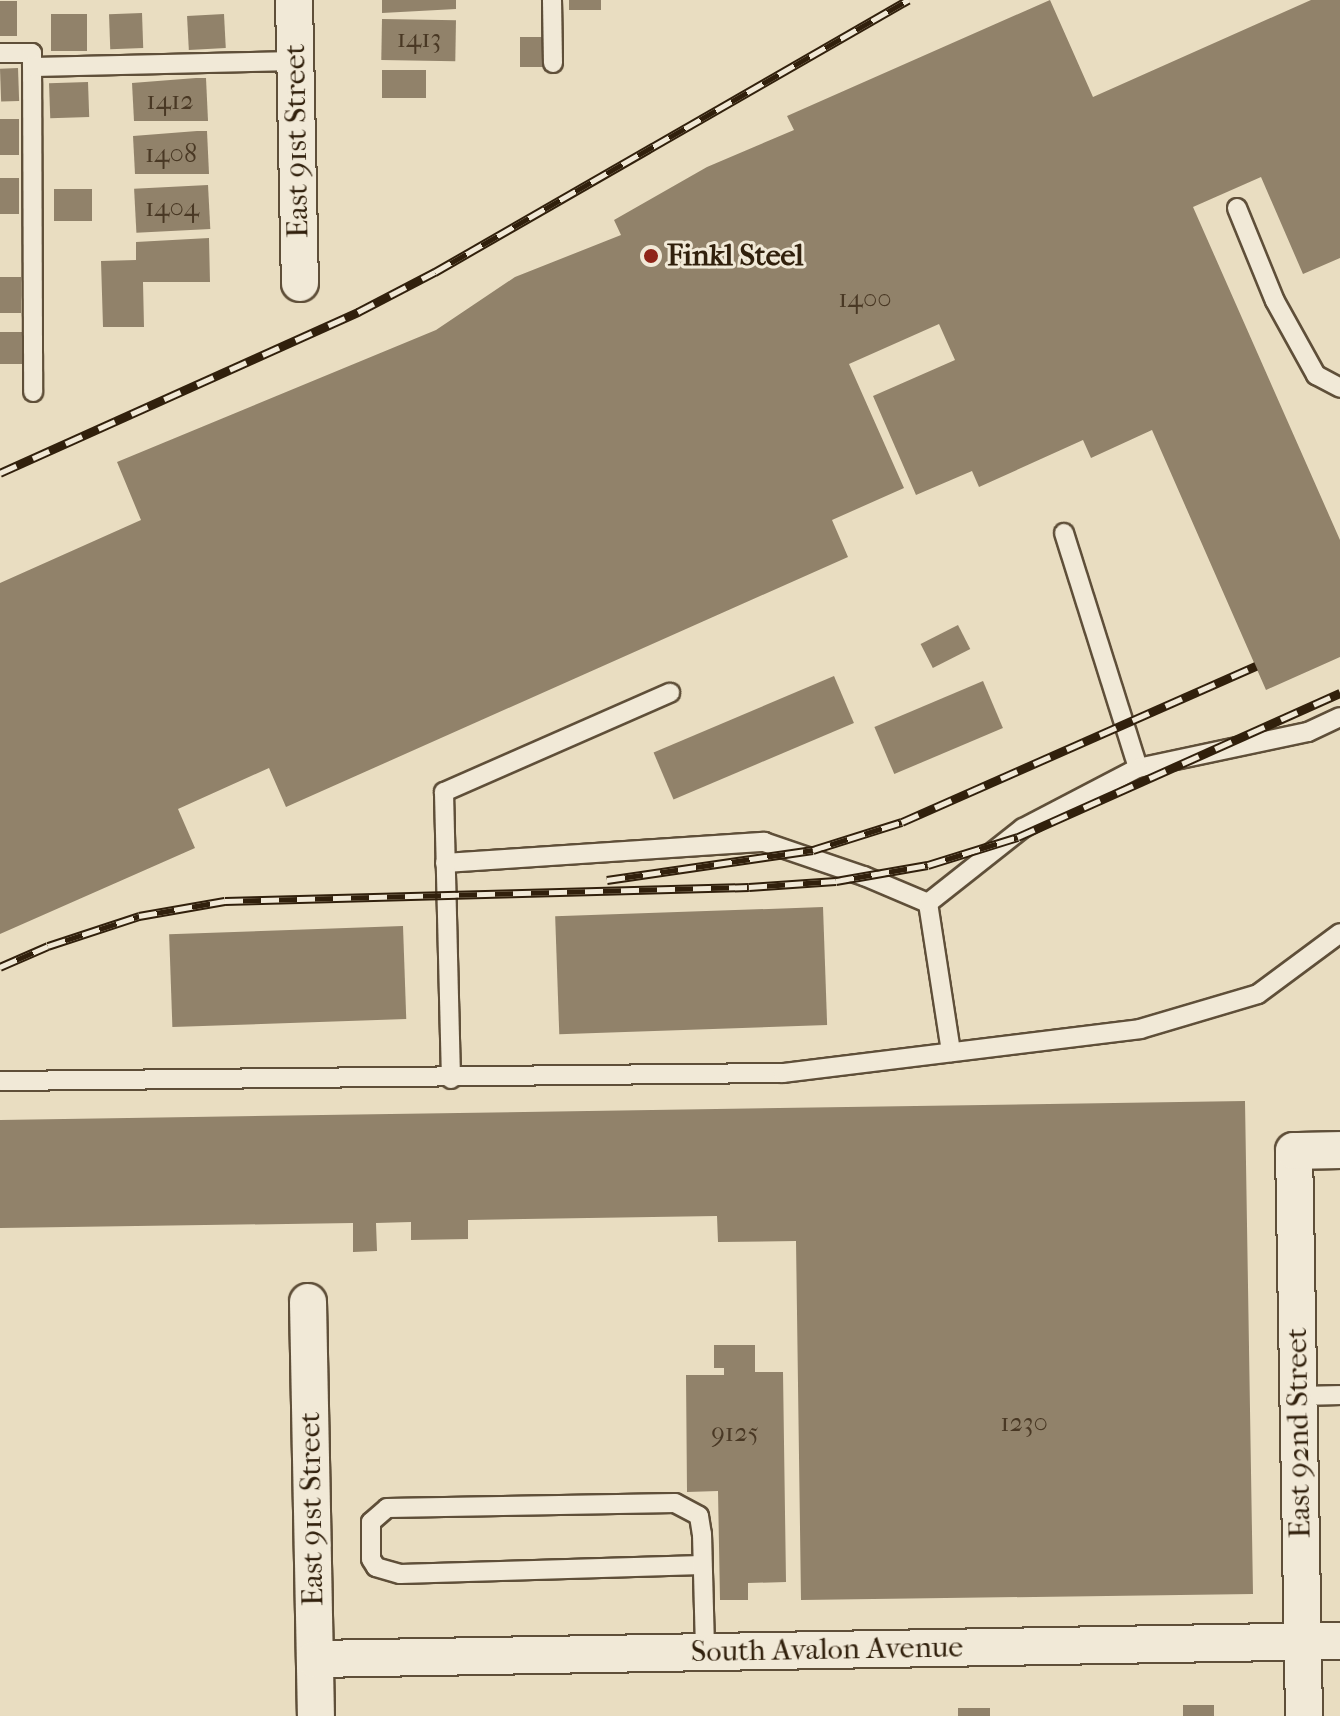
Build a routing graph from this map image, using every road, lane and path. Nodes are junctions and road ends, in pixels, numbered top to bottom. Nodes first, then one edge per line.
1 (294, 0) edge
2 (552, 0) edge
3 (0, 53) edge
4 (296, 61) junction
5 (553, 63) dead end
6 (32, 67) junction
7 (1237, 208) dead end
8 (300, 283) dead end
9 (1340, 388) edge
10 (33, 392) dead end
11 (1064, 533) dead end
12 (670, 693) dead end
13 (1340, 717) edge
14 (1138, 768) junction
15 (445, 863) junction
16 (928, 903) junction
17 (1340, 933) edge
18 (951, 1052) junction
19 (451, 1079) junction
20 (0, 1081) edge
21 (1340, 1150) edge
22 (308, 1302) dead end
23 (1340, 1395) edge
24 (1298, 1396) junction
25 (702, 1565) junction
26 (1340, 1641) edge
27 (1303, 1642) junction
28 (705, 1652) junction
29 (315, 1659) junction
30 (316, 1716) edge
31 (1304, 1716) edge

1 - 4 street, East 91st Street
2 - 5 lane
3 - 6 lane
4 - 6 lane
4 - 8 street, East 91st Street
6 - 10 lane
7 - 9 lane
11 - 14 lane
12 - 15 lane
13 - 14 lane
14 - 16 lane
15 - 16 lane
15 - 19 lane
16 - 18 lane
17 - 18 lane
18 - 19 lane
19 - 20 lane
21 - 24 street, East 92nd Street
22 - 29 street, East 91st Street
23 - 24 lane
24 - 27 street, East 92nd Street
25 - 25 lane
25 - 28 lane
26 - 27 street, South Avalon Avenue
27 - 28 street, South Avalon Avenue
27 - 31 street, East 92nd Street
28 - 29 street, South Avalon Avenue
29 - 30 street, East 91st Street

